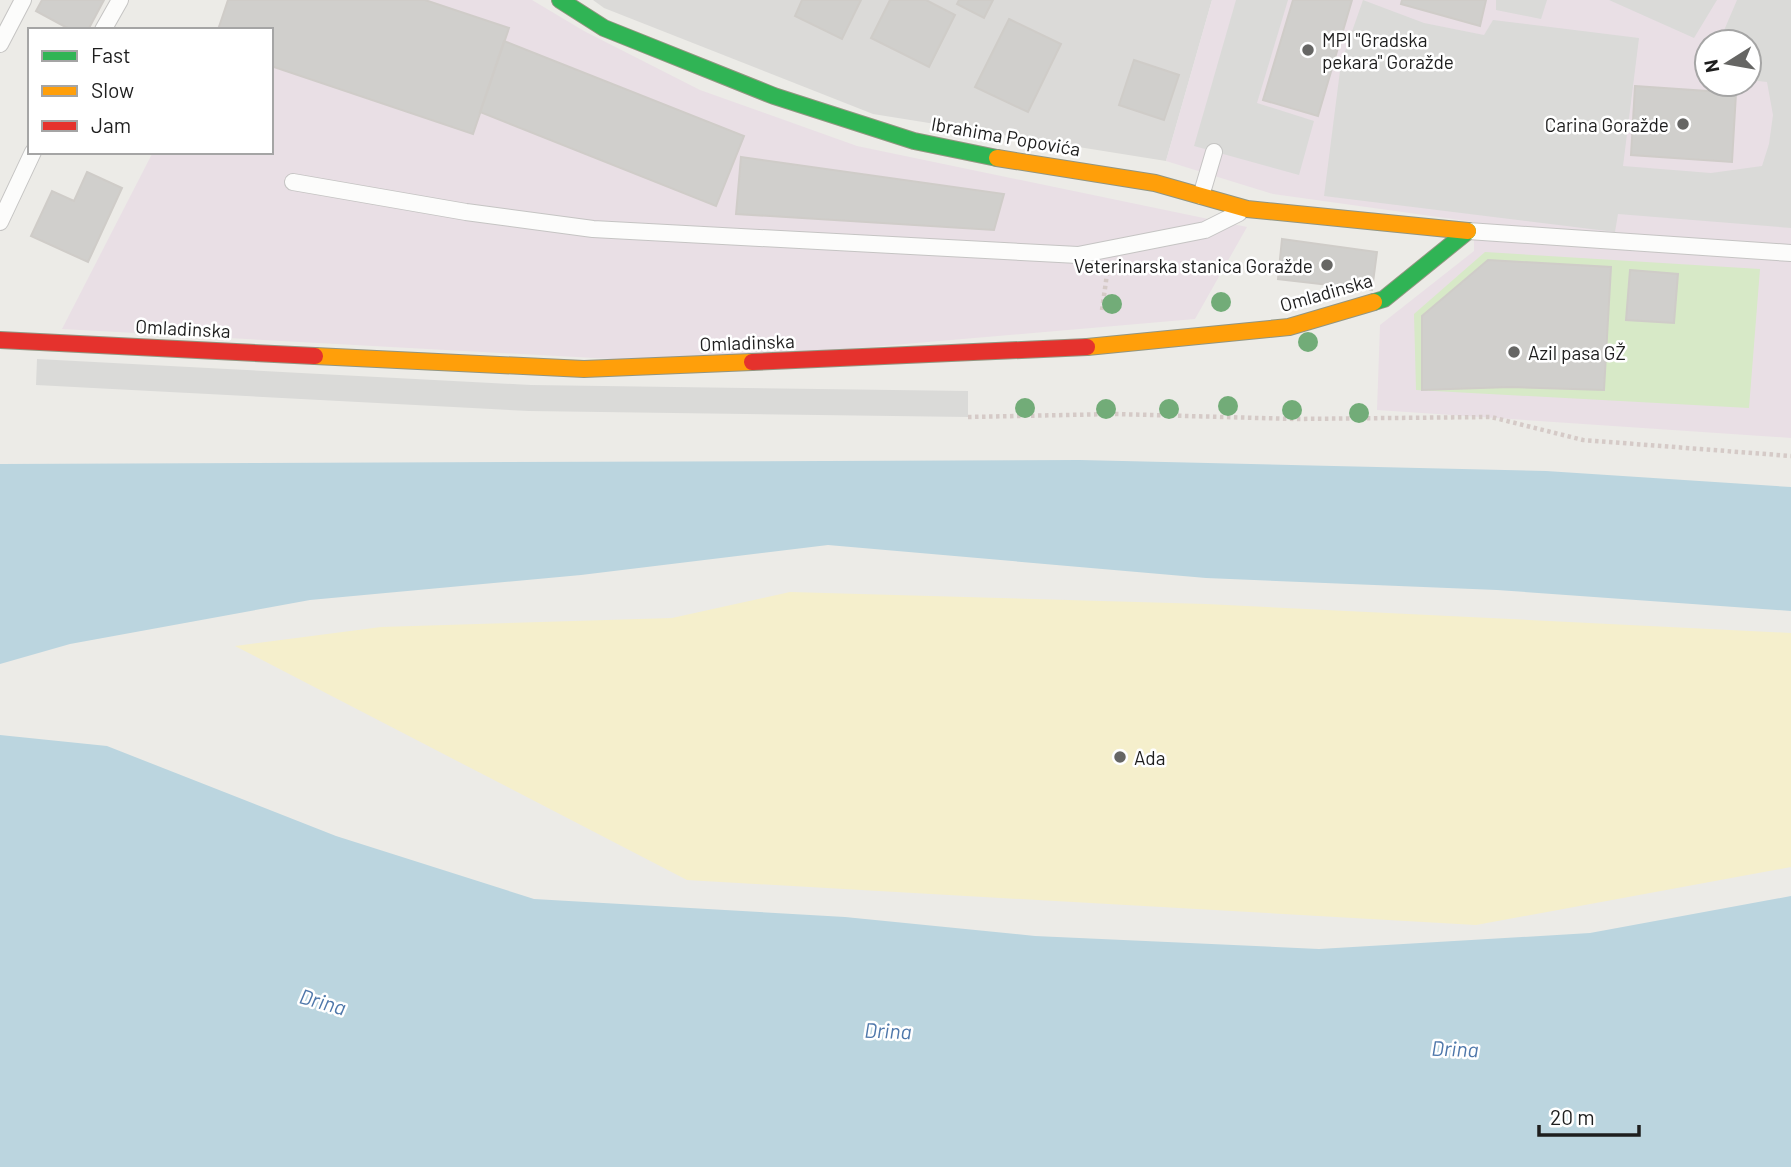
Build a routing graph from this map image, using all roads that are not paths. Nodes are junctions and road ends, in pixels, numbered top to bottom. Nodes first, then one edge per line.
1 (23, 0) edge
2 (120, 0) edge
3 (560, 0) edge
4 (104, 28) edge
5 (0, 44) edge
6 (1214, 152) dead end
7 (32, 154) edge
8 (293, 182) dead end
9 (1201, 196) junction
10 (1247, 209) junction
11 (0, 222) edge
12 (1468, 231) junction
13 (1791, 253) edge
14 (0, 340) edge

1 - 5 lane
2 - 4 lane
3 - 9 street, Ibrahima Popovića
6 - 9 lane
7 - 11 lane
8 - 10 lane
9 - 10 street, Ibrahima Popovića
10 - 12 street, Ibrahima Popovića
12 - 13 lane
12 - 14 street, Omladinska

